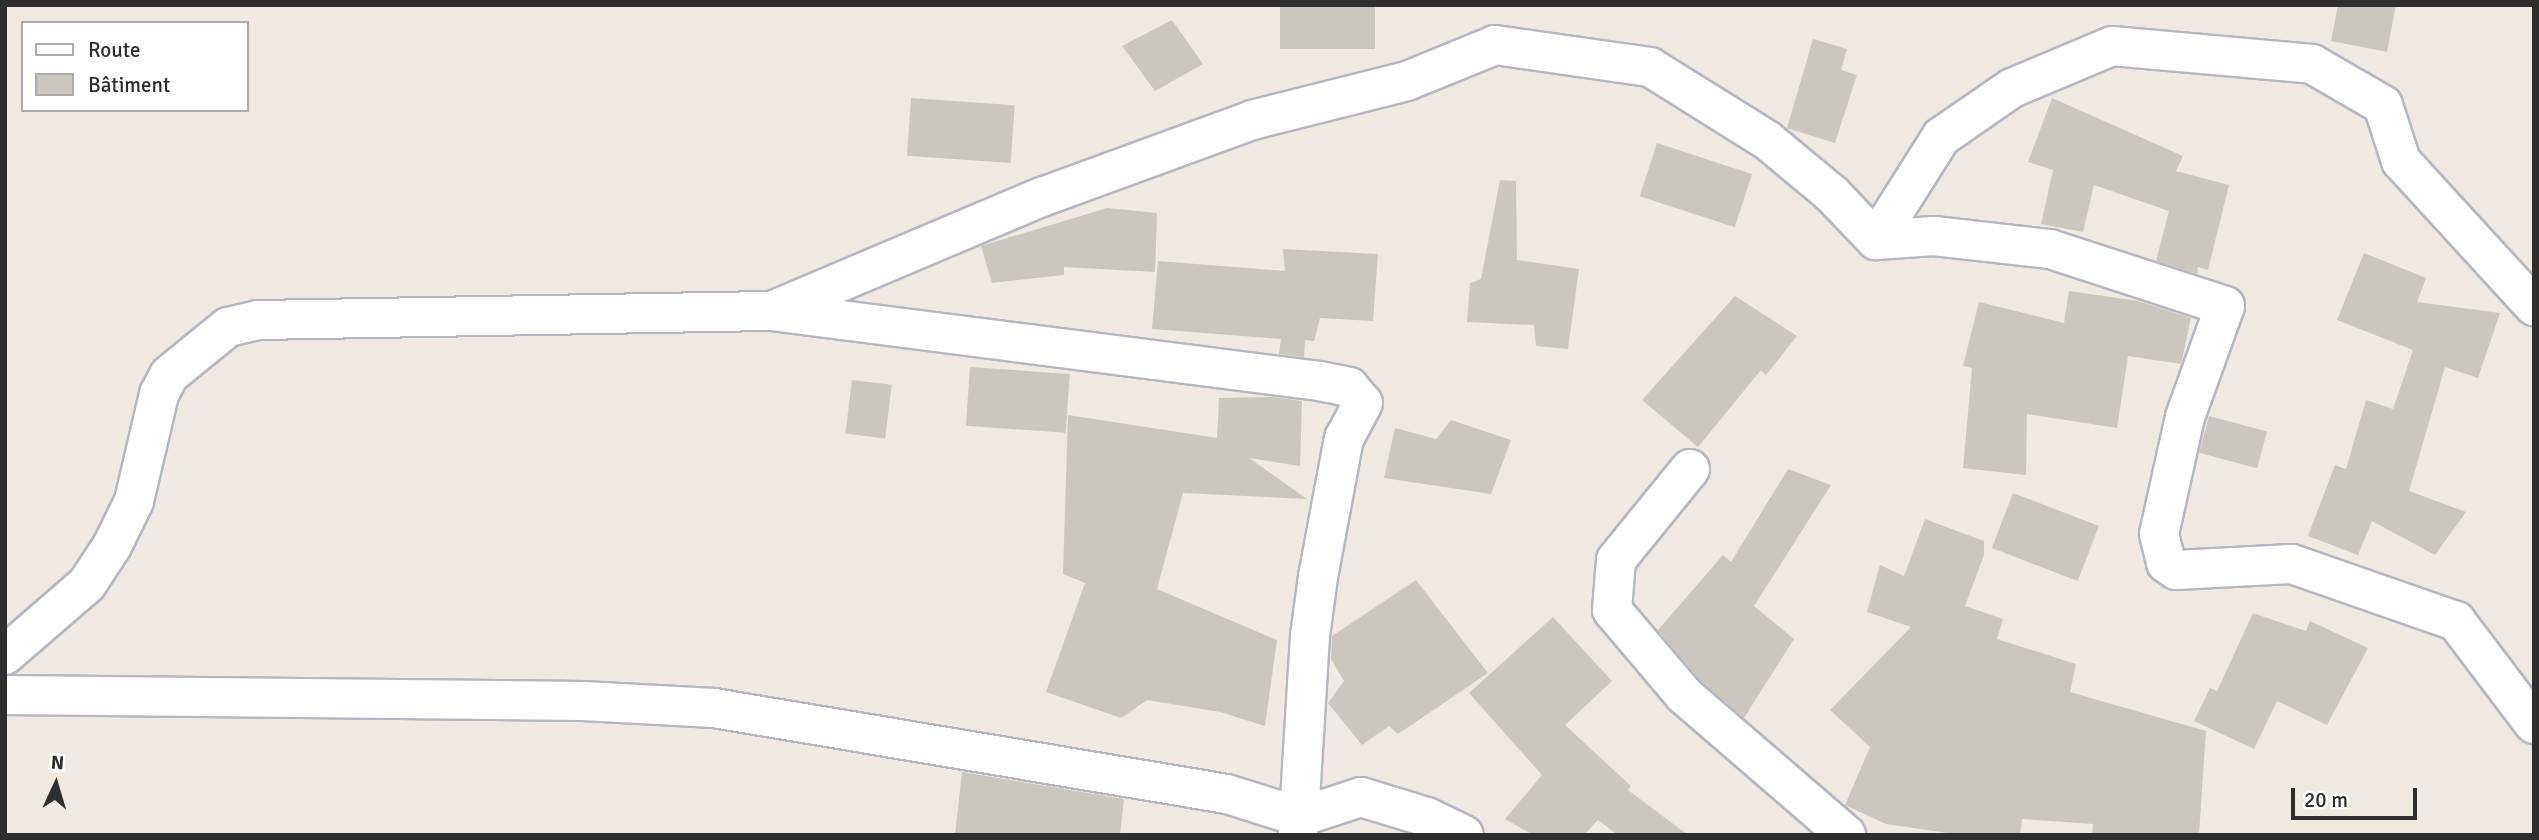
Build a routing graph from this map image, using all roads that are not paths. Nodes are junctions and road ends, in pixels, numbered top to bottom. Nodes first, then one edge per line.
1 (1876, 240) junction
2 (2534, 306) edge
3 (771, 311) junction
4 (1690, 469) dead end
5 (5, 655) edge
6 (5, 695) edge
7 (2534, 724) edge
8 (1299, 826) edge
9 (1464, 835) edge
10 (1846, 835) edge

1 - 2 street
1 - 3 street
1 - 7 street
3 - 5 street
3 - 8 street
4 - 10 street
6 - 8 street
8 - 9 street

